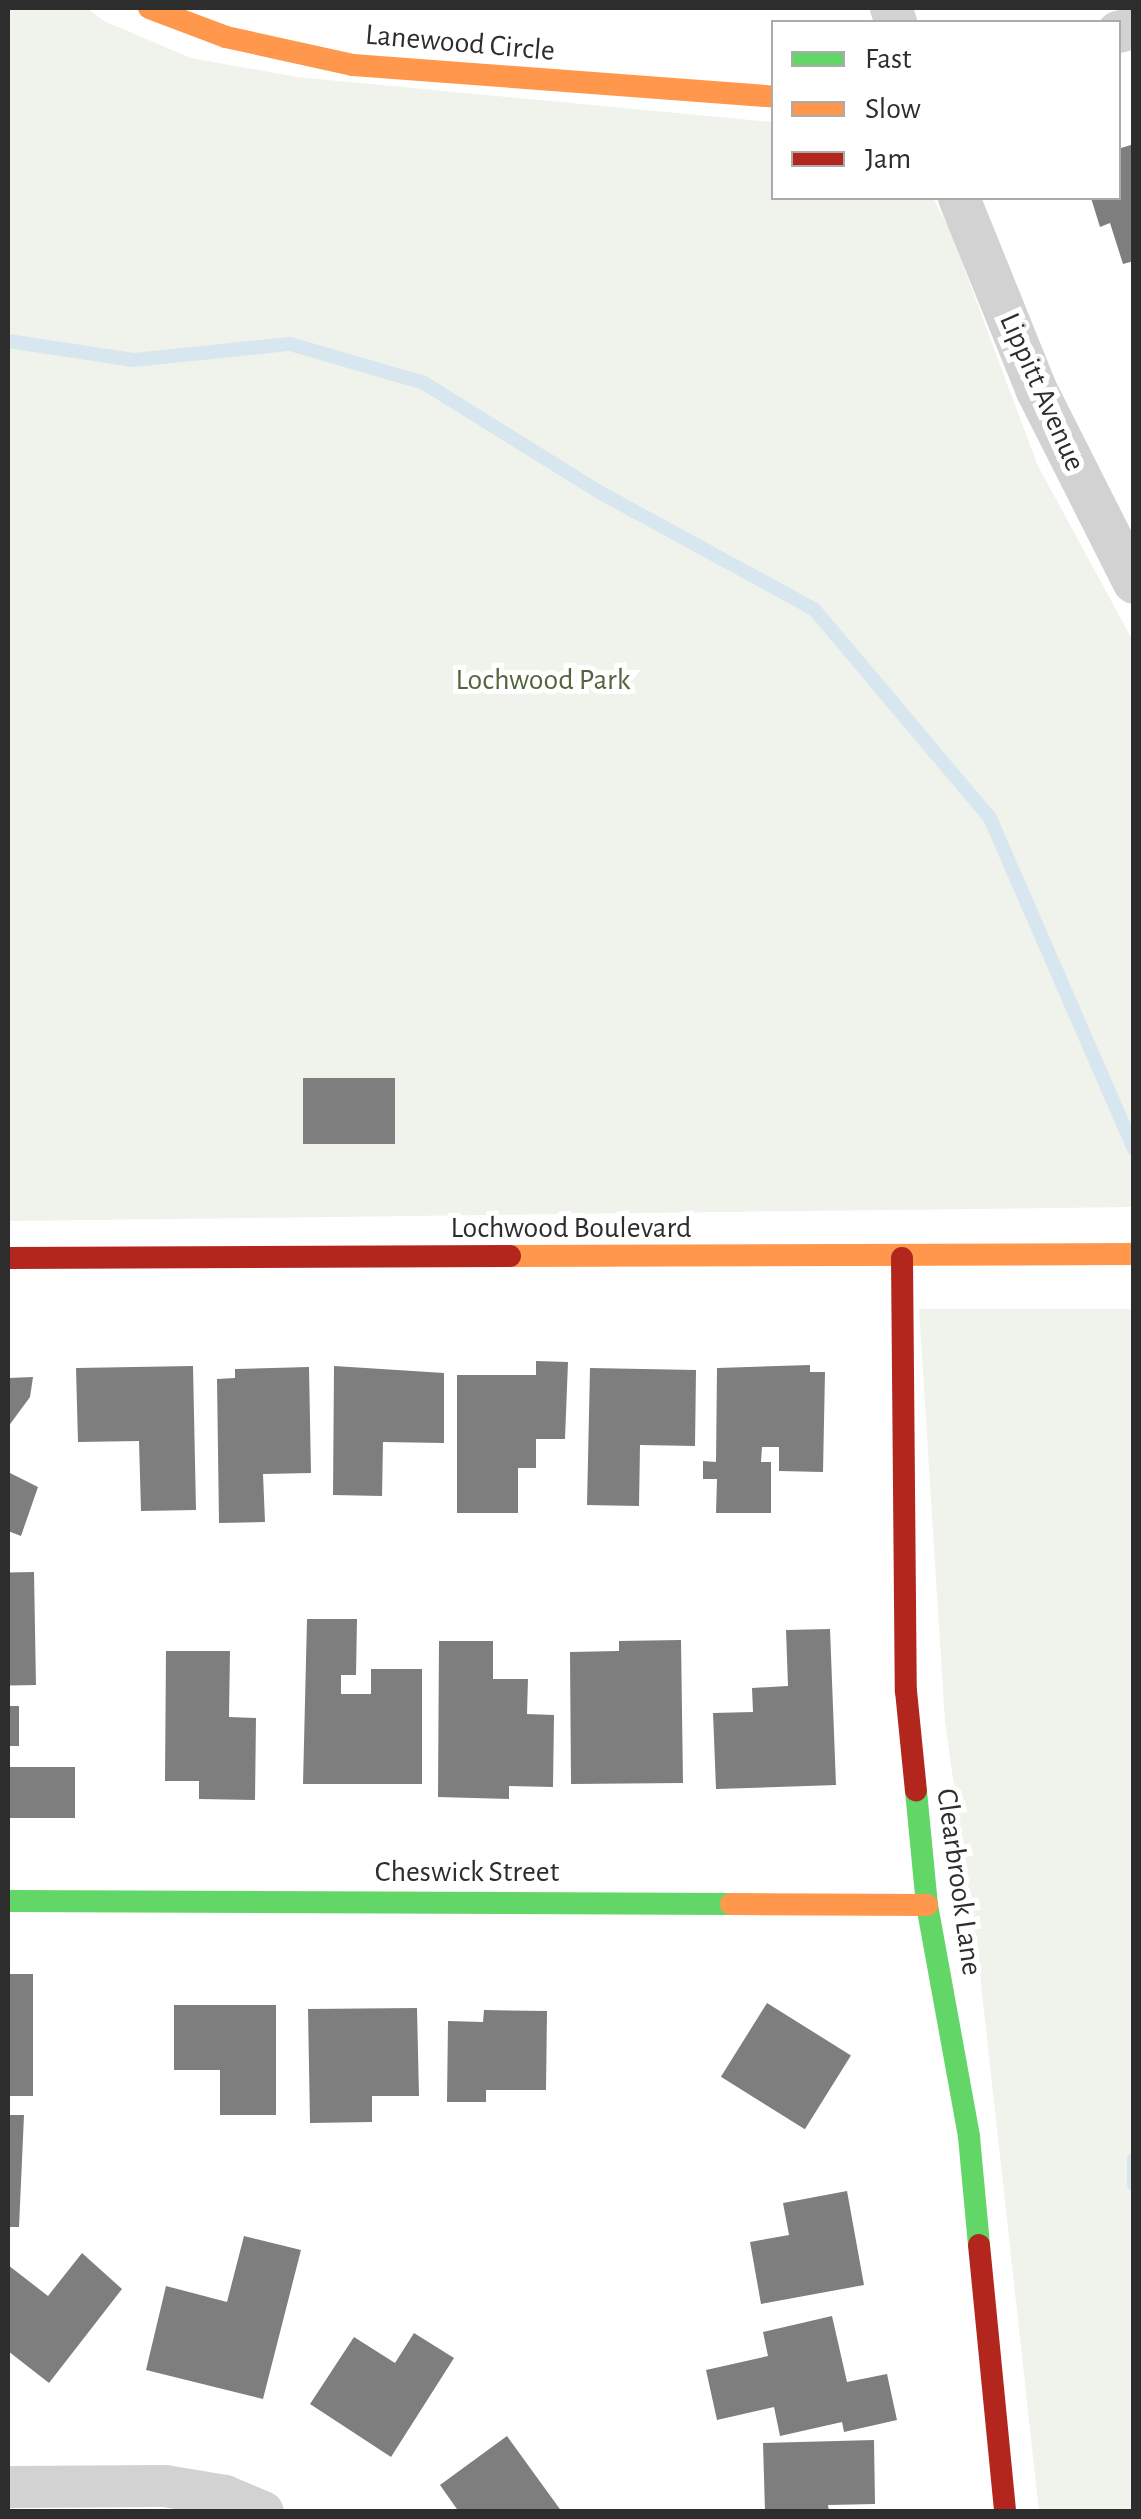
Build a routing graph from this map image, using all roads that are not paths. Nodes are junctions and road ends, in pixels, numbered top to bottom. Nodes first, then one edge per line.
1 (149, 8) edge
2 (771, 97) edge
3 (961, 200) edge
4 (1134, 584) edge
5 (1134, 1254) edge
6 (8, 1258) edge
7 (902, 1258) junction
8 (8, 1902) edge
9 (927, 1904) junction
10 (8, 2487) edge
11 (264, 2512) edge
12 (1006, 2512) edge

1 - 2 street, Lanewood Circle
3 - 4 street, Lippitt Avenue
5 - 7 street, Lochwood Boulevard
6 - 7 street, Lochwood Boulevard
7 - 9 street, Clearbrook Lane
8 - 9 street, Cheswick Street
9 - 12 street, Clearbrook Lane
10 - 11 street

